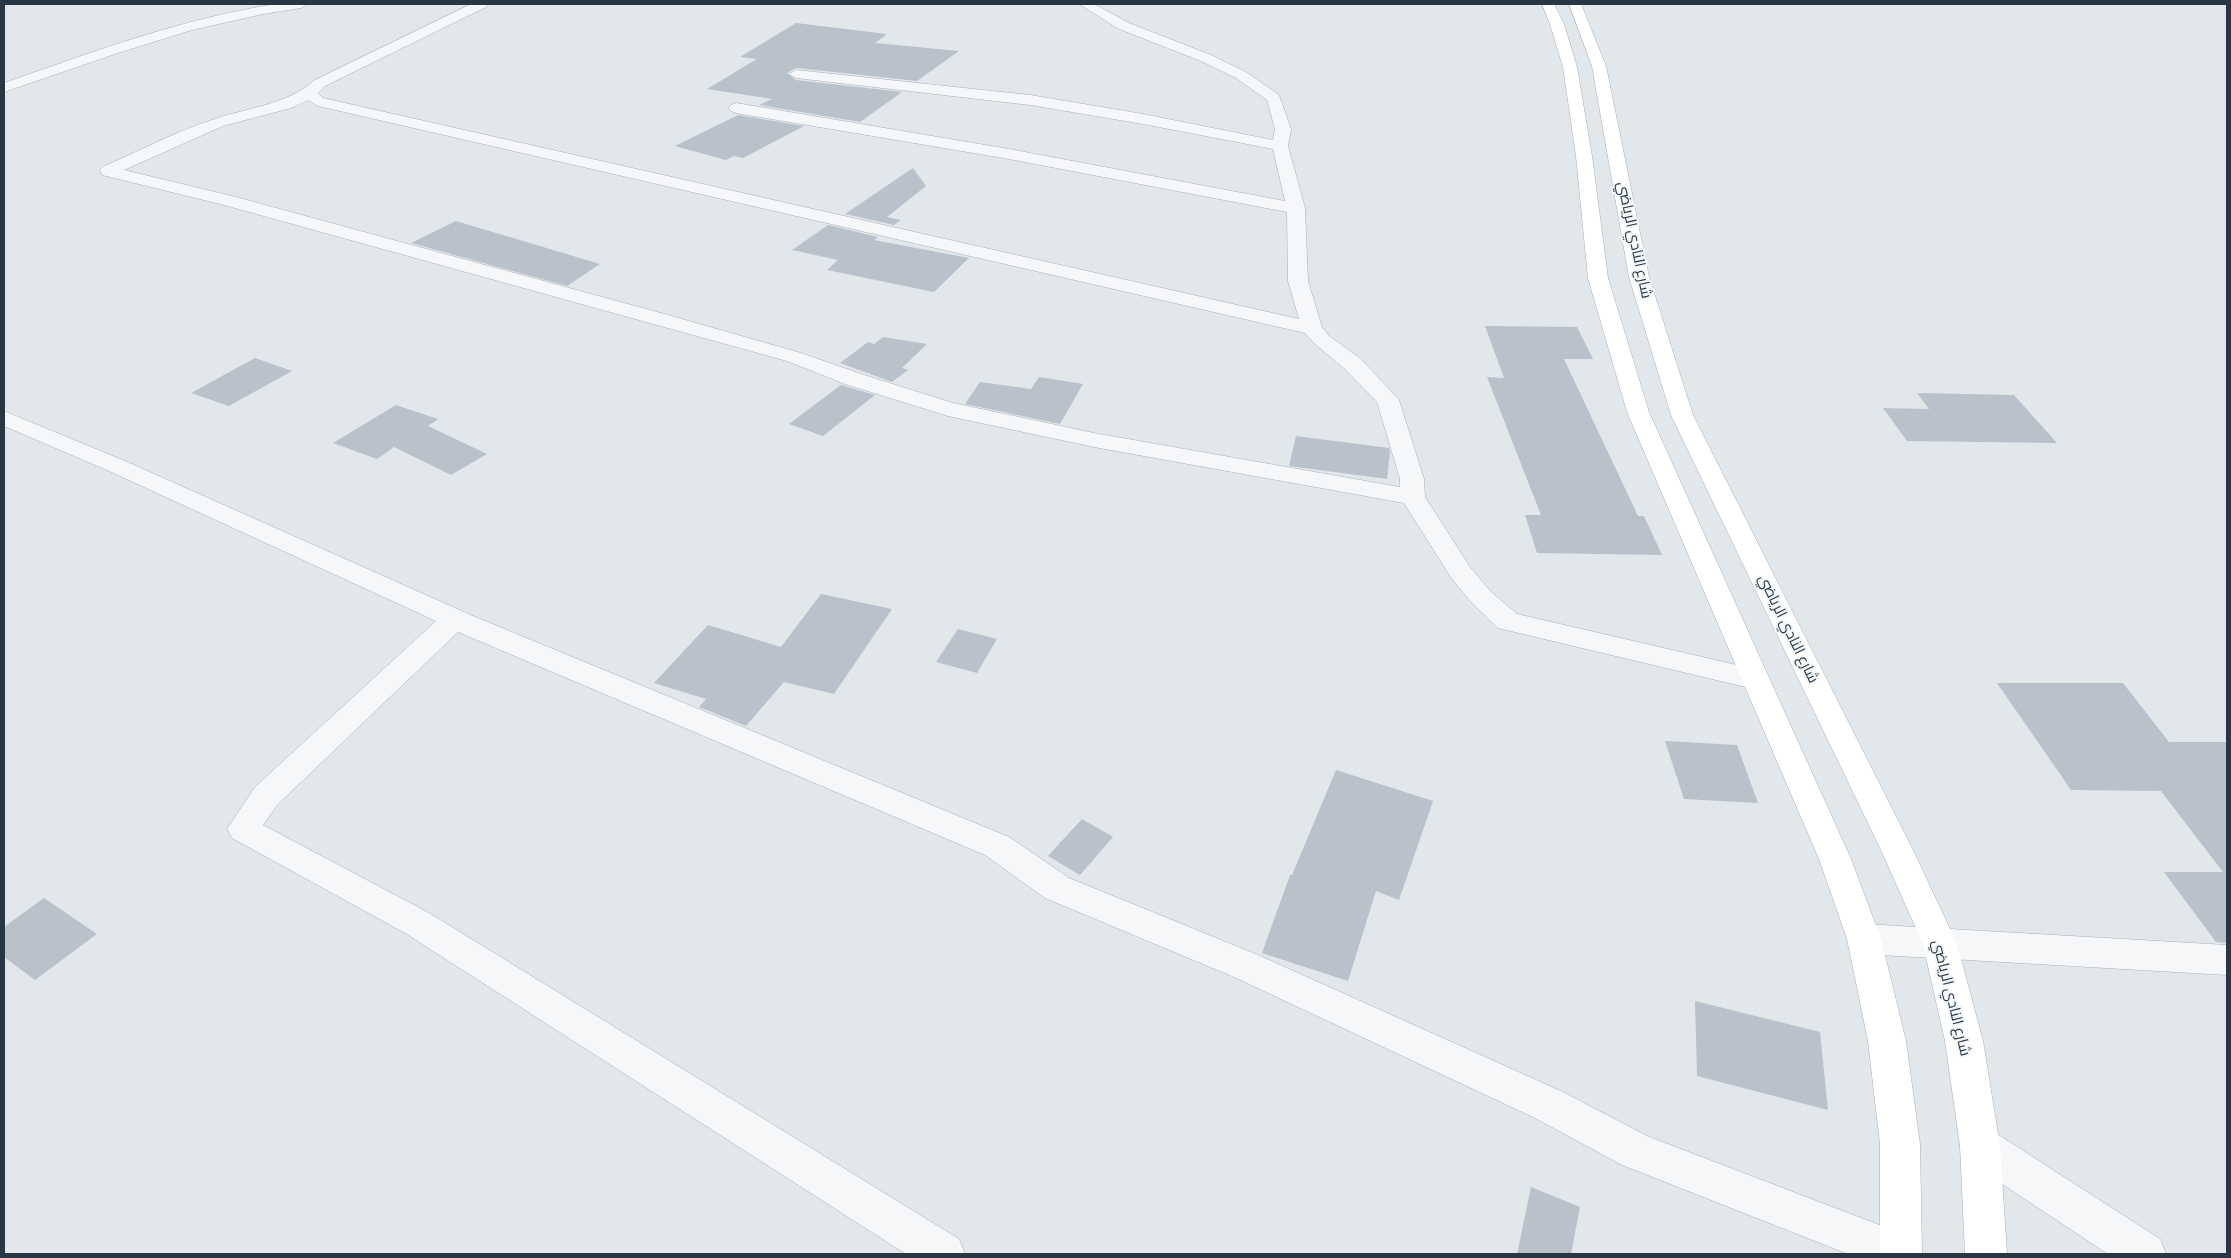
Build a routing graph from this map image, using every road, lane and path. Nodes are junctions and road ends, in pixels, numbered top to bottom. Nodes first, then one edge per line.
1 (301, 4) edge
2 (481, 4) edge
3 (1084, 4) edge
4 (1548, 4) edge
5 (1575, 4) edge
6 (281, 5) edge
7 (796, 74) dead end
8 (4, 88) edge
9 (309, 92) junction
10 (736, 108) dead end
11 (1280, 146) junction
12 (1296, 208) junction
13 (1594, 243) junction
14 (1633, 247) junction
15 (1312, 328) junction
16 (1638, 412) junction
17 (1682, 415) junction
18 (4, 418) edge
19 (1413, 497) junction
20 (455, 619) junction
21 (1754, 679) junction
22 (1864, 939) junction
23 (1940, 944) junction
24 (2227, 960) edge
25 (1980, 1146) junction
26 (944, 1254) edge
27 (1901, 1254) edge
28 (1986, 1254) edge
29 (2145, 1254) edge

1 - 6 street
2 - 9 street
3 - 11 street
4 - 13 main road
5 - 14 main road, شارع النادي الرياضي
6 - 8 street
7 - 11 street
9 - 15 street
9 - 19 street
10 - 12 street
11 - 12 street
12 - 15 street
13 - 14 main road
13 - 16 main road
14 - 17 main road, شارع النادي الرياضي
15 - 19 street
16 - 17 main road
16 - 21 main road
17 - 23 main road, شارع النادي الرياضي
18 - 20 street
19 - 21 street
20 - 26 street
20 - 27 street
21 - 22 main road
22 - 23 street
22 - 27 main road
23 - 24 street
23 - 25 main road, شارع النادي الرياضي
25 - 28 main road, شارع النادي الرياضي
25 - 29 street

